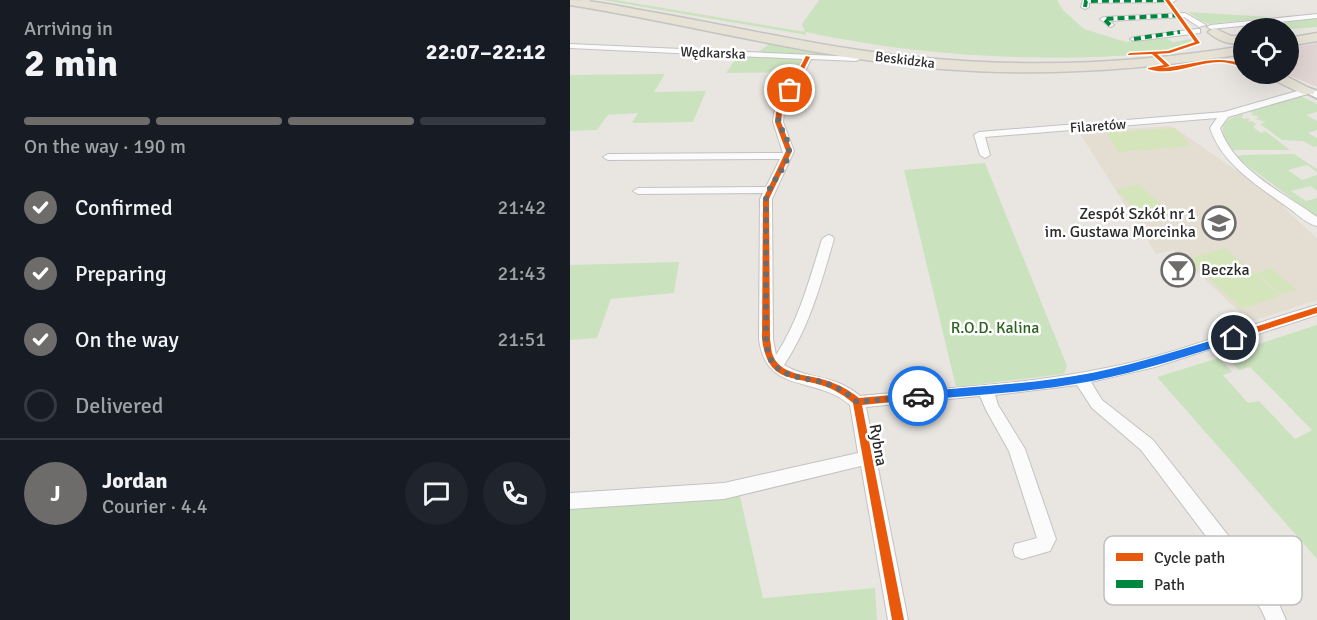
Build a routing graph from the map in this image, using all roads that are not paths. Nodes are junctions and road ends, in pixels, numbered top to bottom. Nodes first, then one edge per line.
1 (585, 0) edge
2 (1174, 0) edge
3 (570, 4) edge
4 (1085, 7) dead end
5 (1185, 15) junction
6 (1317, 16) edge
7 (1110, 25) dead end
8 (1204, 29) junction
9 (1315, 34) edge
10 (1299, 35) edge
11 (1134, 39) dead end
12 (1299, 39) edge
13 (1233, 41) edge
14 (1233, 45) edge
15 (570, 46) edge
16 (1233, 51) edge
17 (1193, 56) junction
18 (808, 57) junction
19 (856, 59) dead end
20 (1233, 59) edge
21 (1294, 84) edge
22 (1313, 93) edge
23 (1225, 115) junction
24 (1190, 119) junction
25 (1215, 128) junction
26 (986, 155) dead end
27 (788, 156) junction
28 (608, 157) dead end
29 (768, 190) junction
30 (638, 191) dead end
31 (1317, 223) edge
32 (828, 239) dead end
33 (1317, 310) edge
34 (776, 366) junction
35 (1081, 379) junction
36 (986, 388) junction
37 (857, 402) junction
38 (867, 458) junction
39 (570, 501) edge
40 (1217, 536) edge
41 (1022, 550) dead end
42 (1269, 605) edge
43 (898, 620) edge
44 (1276, 620) edge

1 - 17 main road, Beskidzka
2 - 4 street
2 - 5 street
3 - 17 main road, Beskidzka
5 - 7 street
5 - 8 street
6 - 8 street
8 - 11 street
8 - 13 main road
8 - 17 main road
9 - 10 main road
9 - 12 main road
14 - 17 main road, Beskidzka
15 - 18 street, Wędkarska
16 - 17 main road, Beskidzka
17 - 20 main road
18 - 19 street, Wędkarska
18 - 27 street
21 - 22 main road
22 - 23 street, Filaretów
23 - 24 street, Filaretów
23 - 25 street
24 - 25 street, Filaretów
24 - 26 street, Filaretów
25 - 31 street
27 - 28 street
27 - 29 street
29 - 30 street
29 - 34 street
32 - 34 street
33 - 35 street
34 - 37 street
35 - 36 street
35 - 40 street
36 - 37 street
36 - 41 street
37 - 38 street, Rybna
38 - 39 street
38 - 43 street, Rybna
42 - 44 street

